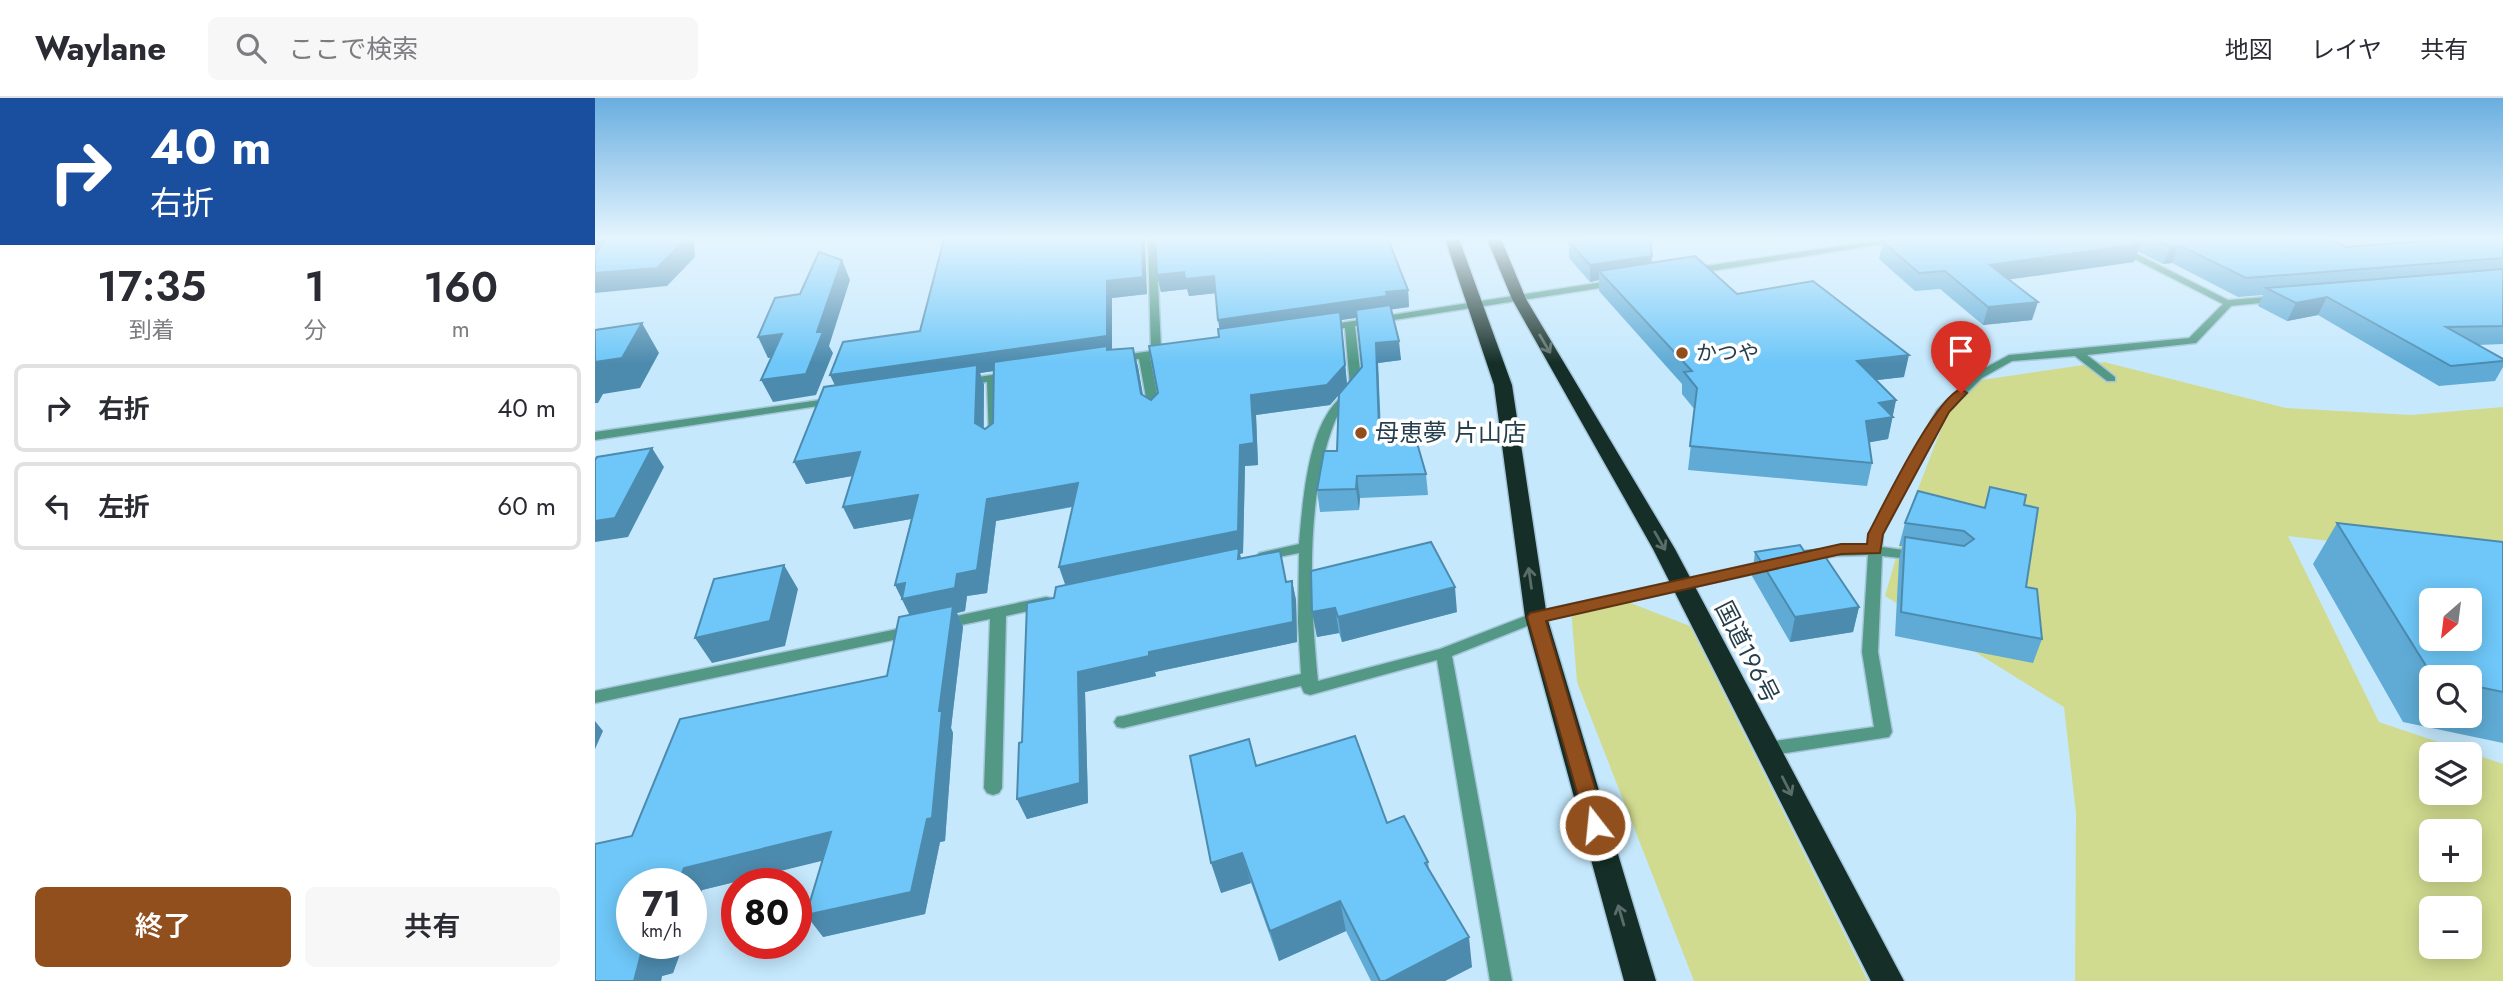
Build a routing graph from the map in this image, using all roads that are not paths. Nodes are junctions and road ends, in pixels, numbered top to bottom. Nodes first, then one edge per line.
1 (1151, 280) edge
2 (1467, 280) edge
3 (1511, 280) edge
4 (2183, 280) edge
5 (1628, 281) edge
6 (1519, 299) junction
7 (2283, 299) edge
8 (2229, 303) junction
9 (1476, 306) junction
10 (1350, 325) junction
11 (1311, 330) edge
12 (1182, 349) edge
13 (2077, 353) junction
14 (1150, 354) junction
15 (1103, 361) edge
16 (1021, 373) edge
17 (993, 377) junction
18 (2111, 379) dead end
19 (952, 383) edge
20 (842, 400) edge
21 (1155, 414) edge
22 (595, 436) edge
23 (992, 444) edge
24 (1307, 547) junction
25 (1874, 549) junction
26 (1930, 558) edge
27 (1254, 559) edge
28 (1683, 585) junction
29 (1065, 598) edge
30 (998, 612) junction
31 (1536, 617) junction
32 (1444, 653) junction
33 (1309, 678) junction
34 (595, 697) edge
35 (1123, 722) dead end
36 (1767, 749) junction
37 (993, 788) dead end
38 (1501, 981) edge
39 (1640, 981) edge
40 (1888, 981) edge

1 - 14 street
2 - 9 highway
3 - 6 highway, 国道196号
4 - 8 street
5 - 6 street
6 - 9 street
6 -> 28 highway, 国道196号
7 - 8 street
8 - 13 street
9 - 10 street
31 -> 9 highway
10 - 11 street
10 - 24 street
12 - 14 street
13 - 18 street
13 - 25 street
14 - 15 street
14 - 21 street
16 - 17 street
17 - 19 street
17 - 23 street
20 - 22 street
24 - 27 street
24 - 33 street
25 - 26 street
25 - 28 street
25 - 36 street
28 - 31 street
28 - 36 highway, 国道196号
29 - 30 street
30 - 34 street
30 - 37 street
31 - 32 street
39 -> 31 highway
32 - 33 street
32 - 38 street
33 - 35 street
36 -> 40 highway, 国道196号

